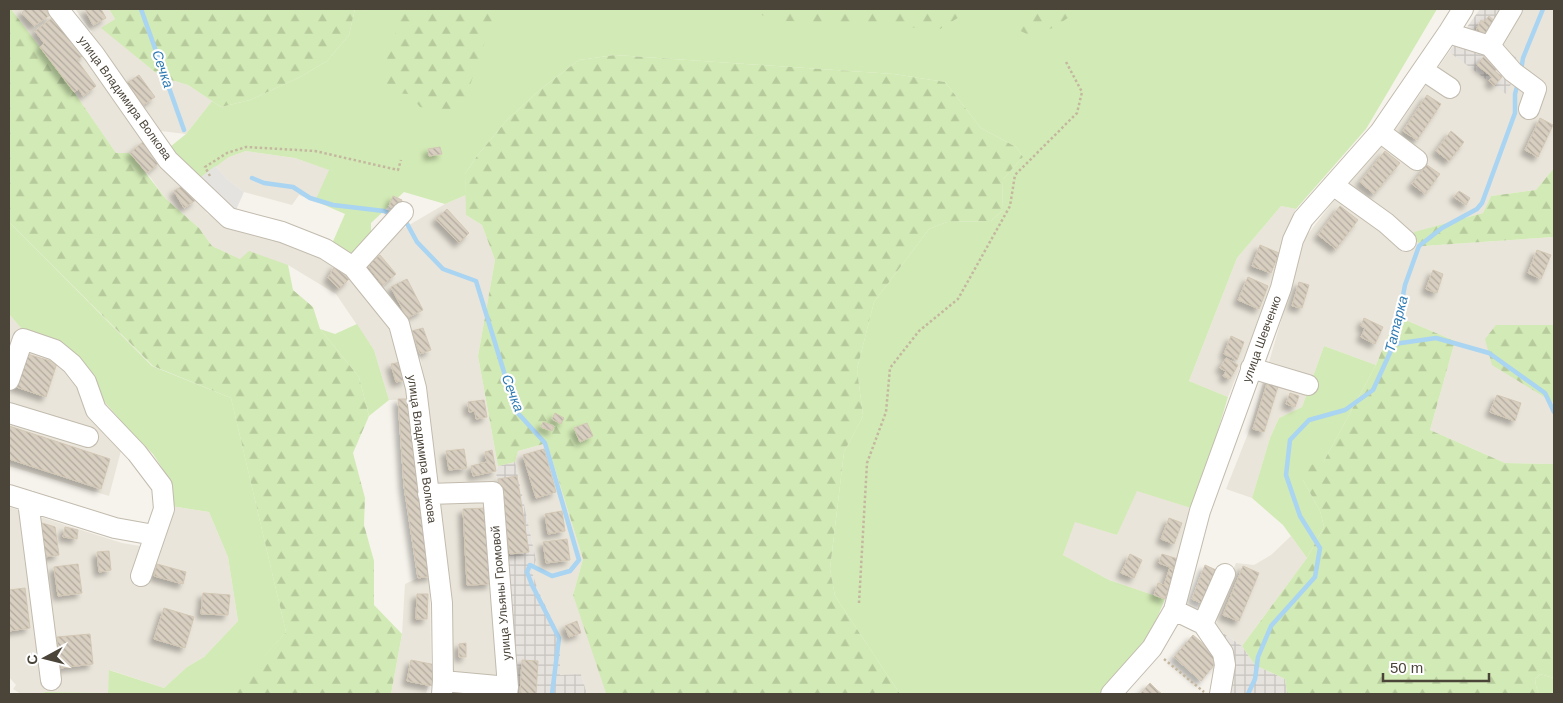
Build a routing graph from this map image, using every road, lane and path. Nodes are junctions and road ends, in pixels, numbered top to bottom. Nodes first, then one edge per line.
1 (58, 9) edge
2 (1463, 9) edge
3 (1508, 10) edge
4 (1448, 33) junction
5 (1490, 46) junction
6 (1065, 60) dead end
7 (1423, 70) junction
8 (1450, 88) dead end
9 (1529, 108) dead end
10 (1380, 132) junction
11 (401, 160) dead end
12 (1417, 160) dead end
13 (1333, 185) junction
14 (199, 190) junction
15 (398, 217) dead end
16 (1406, 241) dead end
17 (353, 267) junction
18 (16, 336) edge
19 (1251, 368) junction
20 (9, 380) edge
21 (1308, 385) dead end
22 (9, 413) edge
23 (88, 437) dead end
24 (428, 494) junction
25 (9, 495) edge
26 (28, 501) junction
27 (154, 535) junction
28 (1225, 574) dead end
29 (140, 576) dead end
30 (859, 603) dead end
31 (1174, 610) junction
32 (1203, 624) junction
33 (1152, 648) junction
34 (51, 680) dead end
35 (442, 687) edge
36 (508, 690) edge
37 (1212, 693) edge
38 (1111, 694) edge

1 - 14 street, улица Владимира Волкова
2 - 4 street, улица Шевченко
3 - 5 street
4 - 5 street
4 - 7 street, улица Шевченко
5 - 9 street
6 - 30 path
7 - 8 street
7 - 10 street, улица Шевченко
10 - 12 street
10 - 13 street, улица Шевченко
11 - 14 path
13 - 16 street
13 - 19 street, улица Шевченко
14 - 17 street, улица Владимира Волкова
15 - 17 street
17 - 24 street, улица Владимира Волкова
18 - 20 street
18 - 27 street
19 - 21 street
19 - 31 street, улица Шевченко
22 - 23 street
24 - 35 street, улица Владимира Волкова
24 - 36 street, улица Ульяны Громовой
25 - 26 street
26 - 27 street
26 - 34 street
27 - 29 street
28 - 32 street
31 - 32 street
31 - 33 street, улица Шевченко
32 - 37 street
33 - 37 path
33 - 38 street, улица Шевченко
35 - 36 street

